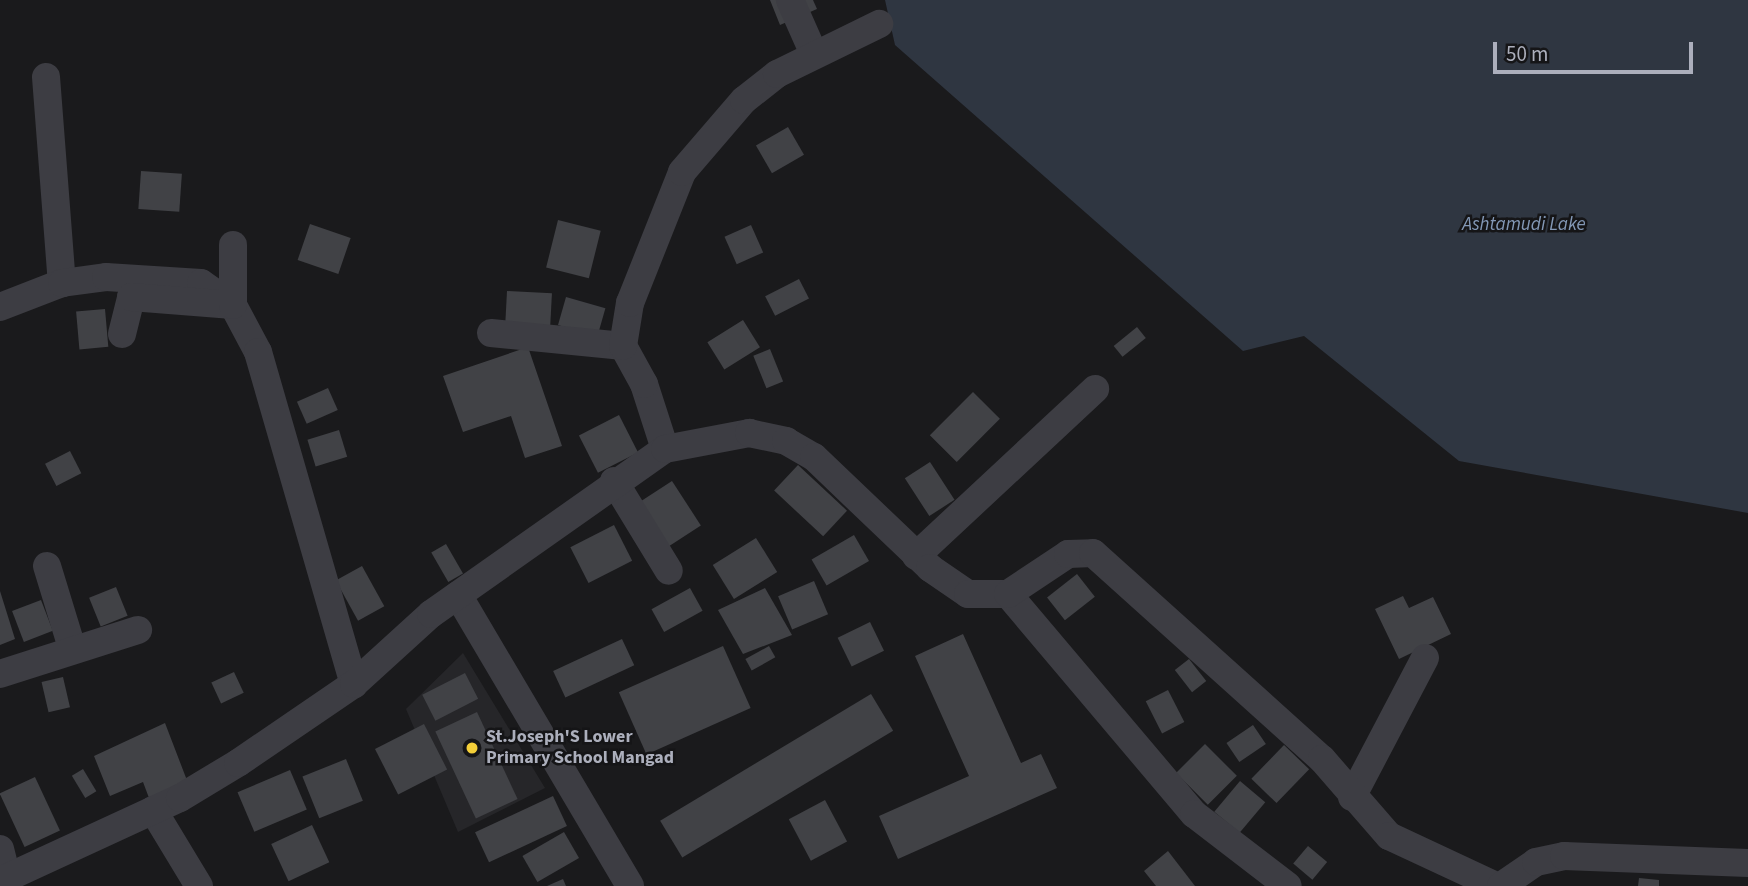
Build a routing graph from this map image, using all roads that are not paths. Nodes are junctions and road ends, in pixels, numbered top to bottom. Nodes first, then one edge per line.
1 (790, 0) edge
2 (879, 24) dead end
3 (813, 52) junction
4 (46, 77) dead end
5 (233, 245) dead end
6 (62, 283) junction
7 (233, 306) junction
8 (0, 307) edge
9 (491, 333) dead end
10 (122, 334) dead end
11 (623, 346) junction
12 (1095, 388) dead end
13 (665, 449) junction
14 (614, 481) junction
15 (916, 556) junction
16 (47, 566) dead end
17 (670, 571) dead end
18 (1008, 594) junction
19 (458, 595) junction
20 (138, 630) dead end
21 (72, 648) junction
22 (1425, 658) dead end
23 (0, 674) edge
24 (354, 684) junction
25 (1352, 797) junction
26 (153, 810) junction
27 (0, 849) edge
28 (1748, 863) edge
29 (4, 879) edge
30 (199, 886) edge
31 (630, 886) edge
32 (1288, 886) edge
33 (1496, 886) edge
34 (1501, 886) edge

1 - 3 street
2 - 3 street
3 - 11 street
4 - 6 street
5 - 7 street
6 - 7 street
6 - 8 street
7 - 10 street
7 - 24 street
9 - 11 street
11 - 13 street
12 - 15 street
13 - 14 street
13 - 15 street
14 - 17 street
14 - 19 street
15 - 18 street
16 - 21 street
18 - 25 street
18 - 32 street
19 - 24 street
19 - 31 street
20 - 21 street
21 - 23 street
22 - 25 street
24 - 26 street
25 - 33 street
26 - 29 street
26 - 30 street
27 - 29 street
28 - 34 street

